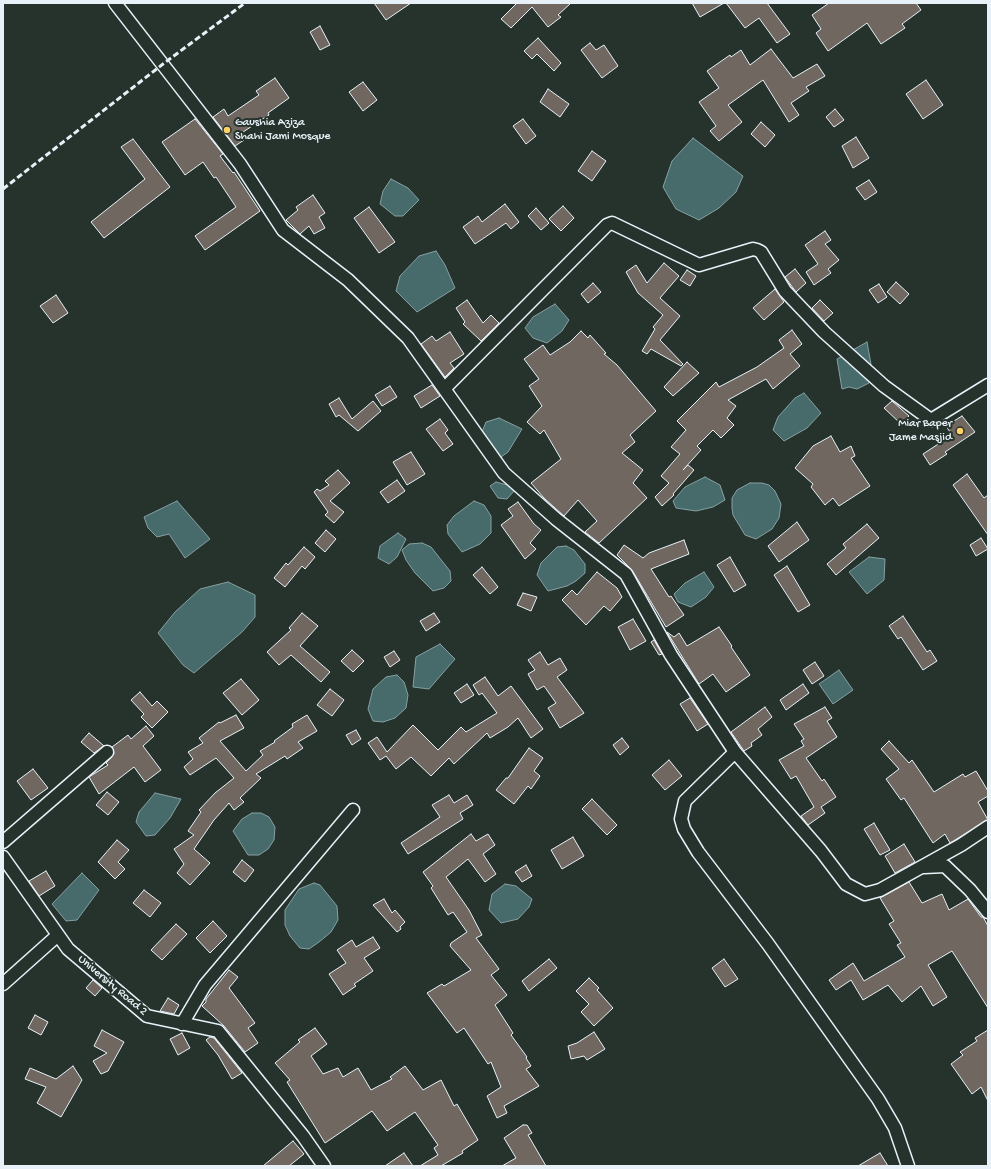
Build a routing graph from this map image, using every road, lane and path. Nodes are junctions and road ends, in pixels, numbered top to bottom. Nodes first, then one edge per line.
1 (115, 3) edge
2 (988, 385) edge
3 (445, 388) junction
4 (107, 752) dead end
5 (735, 752) junction
6 (353, 810) dead end
7 (988, 827) edge
8 (3, 842) edge
9 (3, 857) edge
10 (920, 868) junction
11 (988, 912) edge
12 (58, 935) junction
13 (3, 984) edge
14 (182, 1024) junction
15 (324, 1166) edge
16 (908, 1166) edge

1 - 3 street
2 - 3 street
3 - 5 street
4 - 8 street
5 - 10 street
5 - 16 street
6 - 14 street
7 - 10 street
9 - 12 street, University Road 2
10 - 11 street
12 - 13 street
12 - 14 street, University Road 2
14 - 15 street, University Road 2

